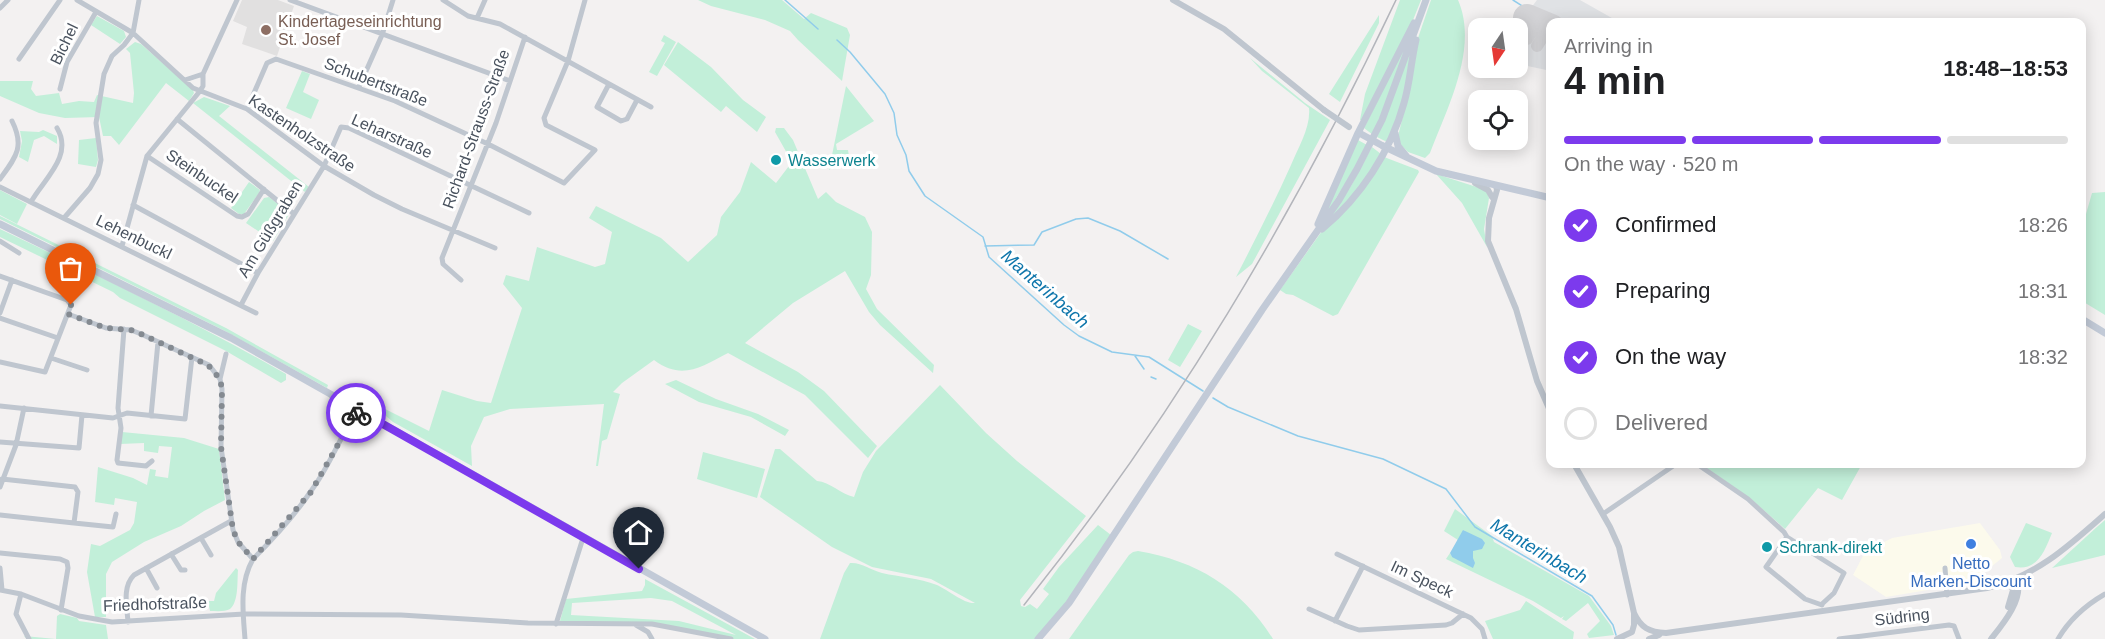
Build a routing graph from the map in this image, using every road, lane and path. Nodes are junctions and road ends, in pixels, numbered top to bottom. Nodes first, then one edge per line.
1 (8, 0) edge
2 (60, 0) edge
3 (77, 0) edge
4 (140, 0) edge
5 (237, 0) edge
6 (290, 0) edge
7 (392, 0) edge
8 (444, 0) edge
9 (485, 0) edge
10 (585, 0) edge
11 (1173, 0) edge
12 (1425, 2) edge
13 (0, 8) edge
14 (96, 12) junction
15 (477, 18) junction
16 (133, 33) junction
17 (382, 35) junction
18 (525, 37) junction
19 (19, 59) dead end
20 (568, 62) junction
21 (204, 74) junction
22 (185, 80) junction
23 (510, 81) junction
24 (609, 84) junction
25 (359, 87) junction
26 (60, 89) dead end
27 (200, 91) junction
28 (637, 99) junction
29 (651, 107) dead end
30 (247, 109) junction
31 (177, 119) junction
32 (12, 121) dead end
33 (57, 128) dead end
34 (1395, 131) junction
35 (1359, 133) junction
36 (488, 144) junction
37 (1385, 147) junction
38 (147, 156) junction
39 (1411, 160) junction
40 (324, 166) junction
41 (0, 178) edge
42 (1467, 179) junction
43 (0, 187) edge
44 (471, 187) junction
45 (264, 189) junction
46 (1495, 192) junction
47 (1546, 197) edge
48 (31, 202) junction
49 (133, 205) junction
50 (529, 213) dead end
51 (294, 214) junction
52 (64, 218) junction
53 (0, 224) edge
54 (452, 230) junction
55 (1313, 237) junction
56 (0, 241) edge
57 (122, 246) junction
58 (495, 248) dead end
59 (19, 253) dead end
60 (258, 273) junction
61 (0, 276) edge
62 (12, 280) junction
63 (461, 280) dead end
64 (241, 305) junction
65 (0, 313) edge
66 (256, 313) dead end
67 (68, 314) junction
68 (0, 318) edge
69 (2086, 322) edge
70 (124, 329) junction
71 (2105, 333) edge
72 (58, 338) junction
73 (158, 342) junction
74 (225, 354) dead end
75 (192, 357) junction
76 (51, 358) junction
77 (0, 362) edge
78 (87, 370) dead end
79 (220, 379) junction
80 (329, 393) junction
81 (1546, 402) edge
82 (0, 406) edge
83 (24, 408) junction
84 (356, 409) junction
85 (82, 415) junction
86 (119, 416) junction
87 (152, 416) junction
88 (346, 417) junction
89 (346, 428) junction
90 (0, 442) edge
91 (16, 445) junction
92 (152, 461) dead end
93 (1576, 468) edge
94 (1670, 468) edge
95 (1703, 468) edge
96 (2, 479) junction
97 (0, 487) edge
98 (116, 514) dead end
99 (1603, 514) junction
100 (2105, 514) edge
101 (0, 515) edge
102 (231, 521) junction
103 (74, 523) junction
104 (1787, 537) junction
105 (201, 538) junction
106 (583, 538) junction
107 (0, 553) edge
108 (171, 554) junction
109 (1337, 554) dead end
110 (210, 555) dead end
111 (253, 559) junction
112 (1363, 566) junction
113 (0, 568) edge
114 (146, 568) junction
115 (1946, 568) dead end
116 (185, 570) dead end
117 (2013, 581) junction
118 (157, 584) dead end
119 (1, 590) edge
120 (21, 594) junction
121 (2105, 594) edge
122 (1947, 595) junction
123 (1822, 604) junction
124 (1310, 609) dead end
125 (61, 610) junction
126 (1634, 612) junction
127 (1824, 612) junction
128 (244, 614) junction
129 (1463, 614) junction
130 (1335, 621) junction
131 (128, 622) junction
132 (556, 624) junction
133 (635, 624) junction
134 (1645, 629) junction
135 (1902, 631) junction
136 (1666, 633) junction
137 (1633, 634) edge
138 (29, 639) edge
139 (245, 639) edge
140 (652, 639) edge
141 (731, 639) edge
142 (765, 639) edge
143 (1038, 639) edge
144 (1485, 639) edge
145 (1619, 639) edge
146 (1648, 639) edge
147 (1839, 639) edge
148 (1900, 639) edge
149 (1959, 639) edge
150 (1991, 639) edge
151 (2058, 639) edge

1 - 13 street
2 - 19 street
3 - 14 street, Kastenholzstraße
4 - 16 street
5 - 21 street
6 - 17 street
7 - 17 street
8 - 15 street
9 - 15 street
10 - 20 street
11 - 35 street, bridge
12 - 34 main road
12 - 35 main road
12 - 55 main road
14 - 16 street, Kastenholzstraße
14 - 26 street, Bichel
15 - 18 street
16 - 22 street, Kastenholzstraße
16 - 52 street
17 - 23 street
17 - 25 street
18 - 20 street
18 - 23 street, Richard-Strauss-Straße
20 - 24 street
20 - 36 street, Schubertstraße
21 - 22 street
21 - 27 street
22 - 27 street, Kastenholzstraße
23 - 36 street, Richard-Strauss-Straße
24 - 28 street
24 - 28 street
25 - 30 street, Schubertstraße
25 - 36 street, Schubertstraße
27 - 30 street, Kastenholzstraße
27 - 31 street
28 - 29 street
30 - 40 street, Kastenholzstraße
31 - 38 street
31 - 45 street
32 - 41 street
33 - 48 street
34 - 37 main road
34 - 39 main road
35 - 37 main road, bridge
35 - 55 main road
36 - 44 street, Richard-Strauss-Straße
37 - 39 main road
37 - 55 main road
38 - 45 street, Steinbuckel
38 - 49 street
39 - 42 main road
40 - 44 street, Leharstraße
40 - 51 street, Am Güßgraben
40 - 54 street, Kastenholzstraße
42 - 46 main road
42 - 46 street
43 - 48 street, Lehenbuckl
44 - 50 street
44 - 54 street, Richard-Strauss-Straße
45 - 51 street
46 - 47 main road
46 - 81 street
48 - 52 street, Lehenbuckl
49 - 57 street
49 - 60 street
51 - 60 street, Am Güßgraben
52 - 57 street, Lehenbuckl
53 - 80 main road
54 - 58 street, Kastenholzstraße
54 - 63 street, Richard-Strauss-Straße
55 - 143 main road
56 - 59 street
57 - 64 street, Lehenbuckl
60 - 64 street, Am Güßgraben
61 - 62 street
62 - 65 street
62 - 67 street
64 - 66 street, Lehenbuckl
67 - 70 street
67 - 72 street
68 - 72 street
69 - 71 main road
70 - 73 street
70 - 86 street
72 - 76 street
73 - 75 street
73 - 87 street
74 - 79 street
75 - 79 street
75 - 87 street
76 - 77 street
76 - 78 street
79 - 102 street
80 - 84 main road
80 - 88 street
82 - 83 street
83 - 85 street
83 - 91 street
84 - 88 street
84 - 89 street
84 - 106 main road
85 - 86 street
85 - 91 street
86 - 87 street
86 - 92 street
88 - 89 street
89 - 111 street
90 - 91 street
91 - 96 street
93 - 99 street
94 - 99 street
95 - 104 street
96 - 97 street
96 - 103 street
98 - 103 street
99 - 126 street
100 - 117 street
101 - 103 street
102 - 105 street
102 - 111 street
104 - 123 street
104 - 123 street
105 - 108 street
105 - 110 street
106 - 132 street
106 - 142 main road
107 - 125 street
108 - 114 street
108 - 116 street
109 - 112 street, Im Speck
111 - 128 street
112 - 129 street, Im Speck
112 - 130 street
113 - 119 street
114 - 118 street
114 - 131 street
115 - 122 street
117 - 122 street
117 - 150 street
119 - 120 street, Friedhofstraße
120 - 125 street, Friedhofstraße
120 - 138 street
121 - 151 street
122 - 127 street
123 - 127 street
124 - 130 street
125 - 131 street, Friedhofstraße
126 - 134 street
126 - 137 street
127 - 136 street
128 - 131 street, Friedhofstraße
128 - 132 street, Friedhofstraße
128 - 139 street
129 - 130 street
129 - 144 street, Im Speck
132 - 133 street, Friedhofstraße
133 - 140 street
133 - 141 street, Friedhofstraße
134 - 136 street
134 - 137 street
134 - 146 street
135 - 147 street, Südring
135 - 148 street
135 - 149 street, Südring
136 - 146 street
137 - 145 street

